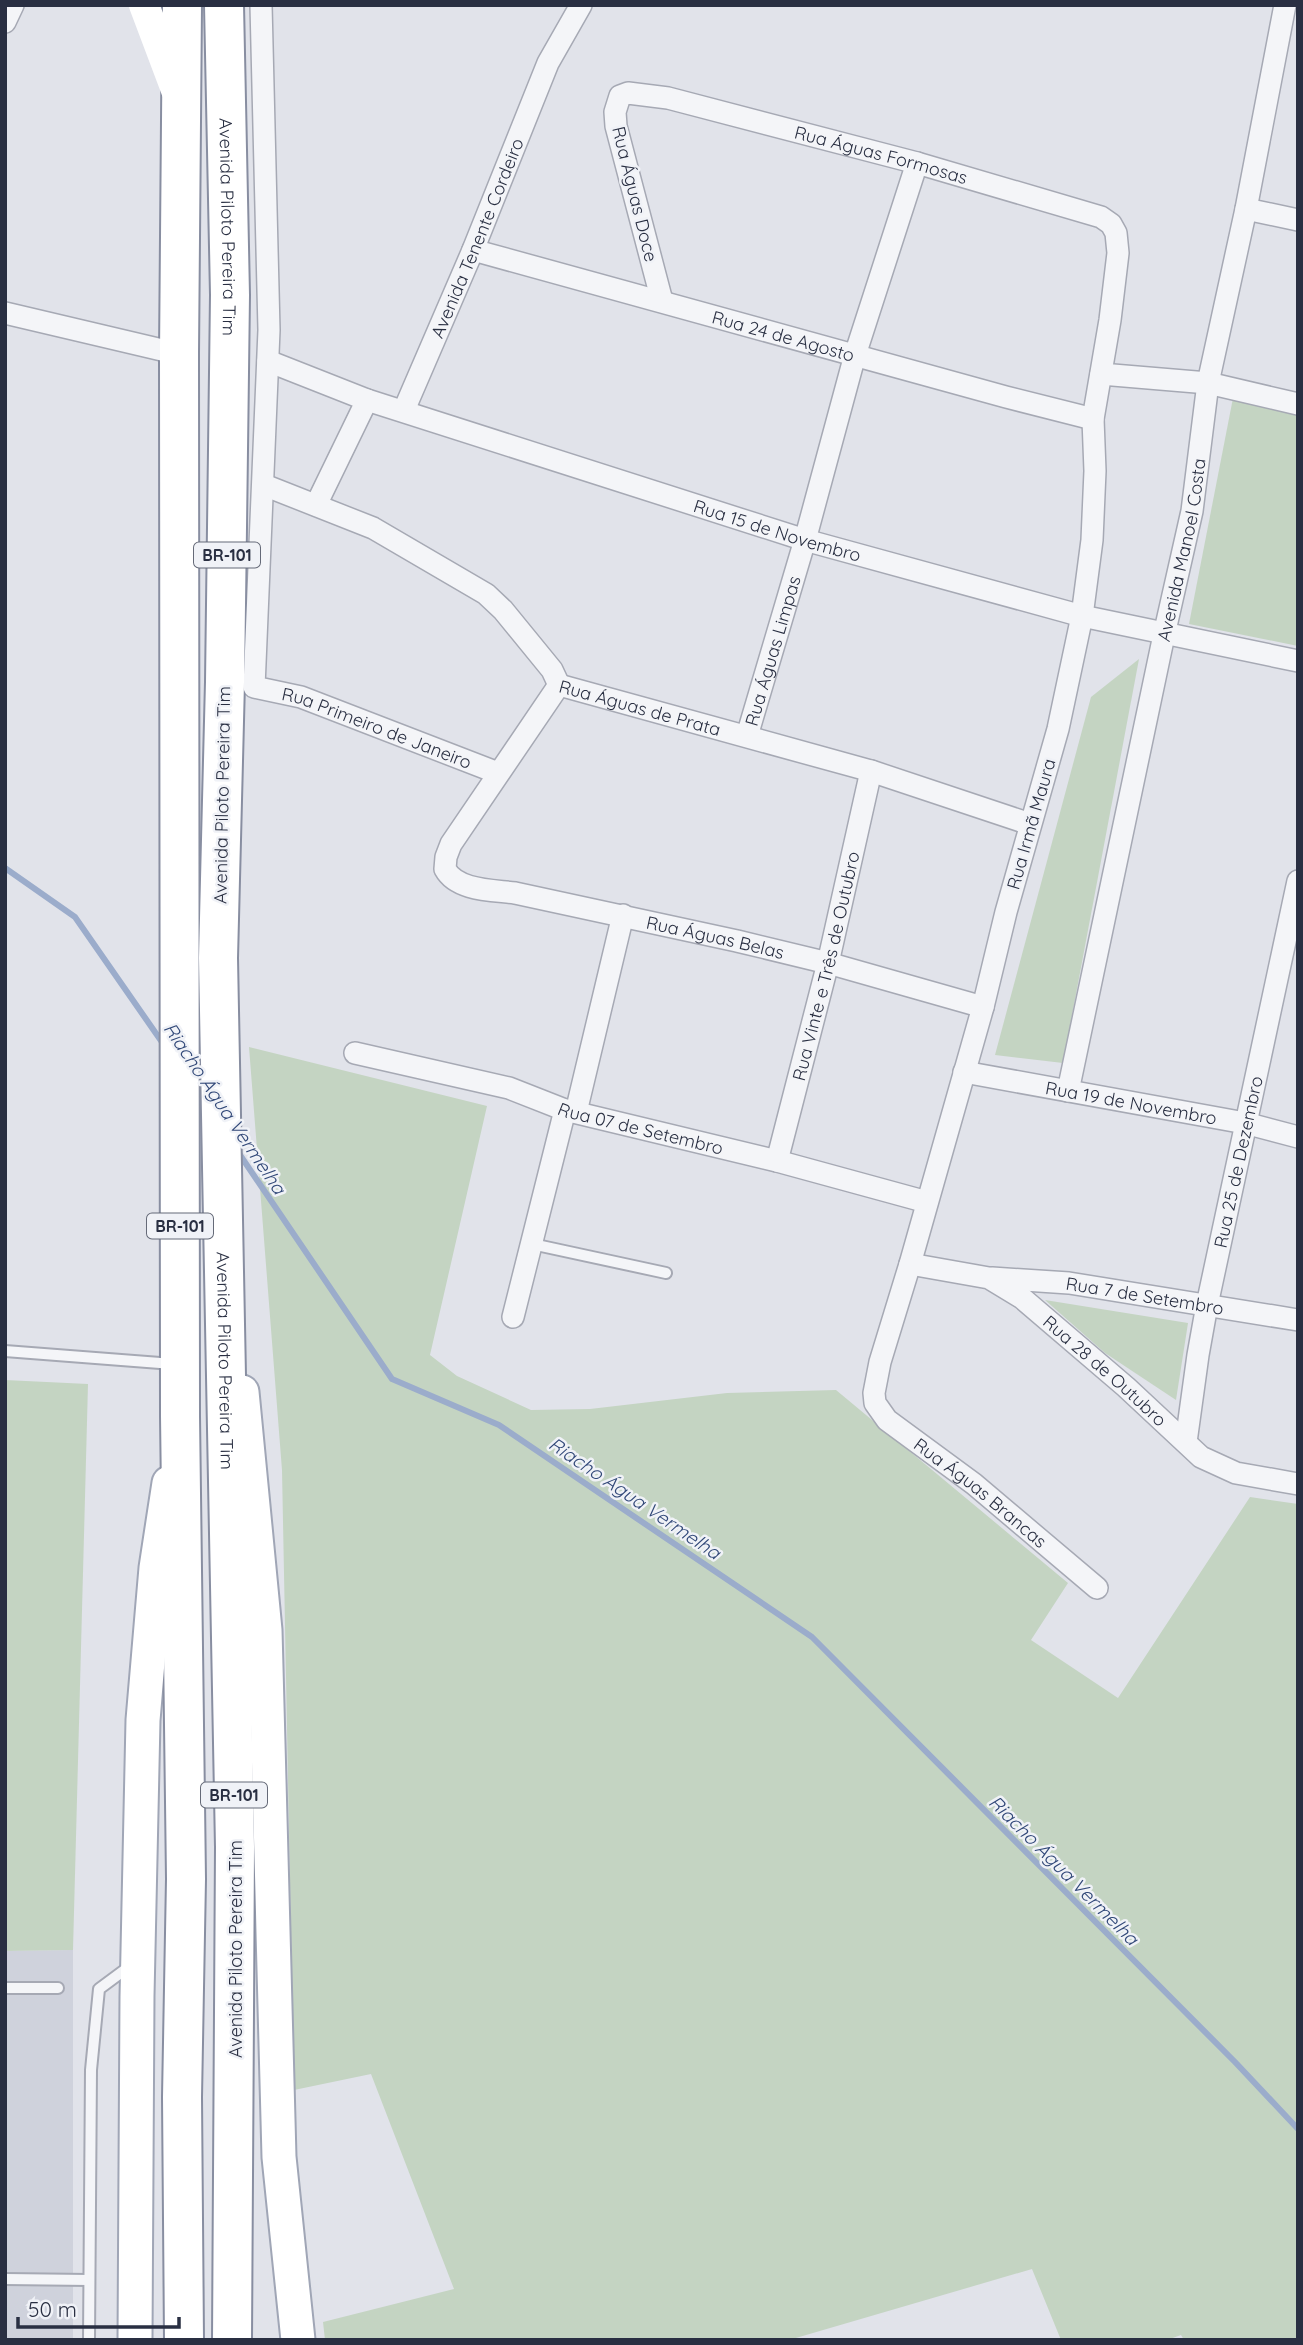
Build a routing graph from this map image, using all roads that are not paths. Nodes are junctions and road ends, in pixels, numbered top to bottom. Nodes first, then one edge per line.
1 (13, 5) edge
2 (144, 5) edge
3 (182, 5) edge
4 (224, 5) edge
5 (261, 5) edge
6 (562, 5) edge
7 (581, 5) edge
8 (1285, 5) edge
9 (5, 23) edge
10 (1289, 33) edge
11 (548, 63) junction
12 (628, 93) joint
13 (181, 105) junction
14 (917, 163) junction
15 (1246, 209) junction
16 (1298, 220) edge
17 (1119, 242) joint
18 (473, 250) junction
19 (662, 301) junction
20 (5, 313) edge
21 (179, 354) junction
22 (855, 355) junction
23 (268, 361) junction
24 (1101, 374) junction
25 (1209, 383) junction
26 (367, 400) junction
27 (1298, 404) edge
28 (404, 410) junction
29 (1093, 419) junction
30 (264, 485) junction
31 (316, 505) junction
32 (805, 540) junction
33 (1082, 616) junction
34 (1164, 635) junction
35 (1298, 661) edge
36 (559, 685) junction
37 (747, 736) junction
38 (872, 771) junction
39 (498, 773) junction
40 (1030, 824) junction
41 (1298, 881) edge
42 (623, 915) junction
43 (828, 963) junction
44 (983, 1007) junction
45 (355, 1053) dead end
46 (964, 1072) junction
47 (1068, 1091) junction
48 (571, 1111) junction
49 (1245, 1123) junction
50 (1298, 1137) edge
51 (777, 1161) junction
52 (927, 1202) junction
53 (532, 1244) junction
54 (225, 1251) junction
55 (910, 1264) junction
56 (666, 1273) dead end
57 (989, 1278) junction
58 (1208, 1305) junction
59 (513, 1317) dead end
60 (1298, 1320) edge
61 (5, 1351) edge
62 (180, 1365) junction
63 (874, 1393) joint
64 (180, 1416) junction
65 (1186, 1442) junction
66 (1298, 1485) edge
67 (1097, 1588) dead end
68 (138, 1960) junction
69 (5, 1988) edge
70 (58, 1988) dead end
71 (5, 2279) edge
72 (89, 2280) junction
73 (89, 2340) edge
74 (135, 2340) edge
75 (184, 2340) edge
76 (232, 2340) edge
77 (298, 2340) edge

1 - 9 street
2 - 13 main road
3 - 13 highway, BR-101
4 - 54 highway, Avenida Piloto Pereira Tim / BR-101
5 - 23 street
6 - 11 street, Avenida Tenente Cordeiro
7 - 11 street, Avenida Tenente Cordeiro
8 - 10 street, Avenida Manoel Costa
10 - 15 street, Avenida Manoel Costa
11 - 18 street, Avenida Tenente Cordeiro
12 - 14 street, Rua Águas Formosas
12 - 19 street, Rua Águas Doce
13 - 21 highway, BR-101
14 - 17 street, Rua Águas Formosas
14 - 22 street, Rua Águas Limpas
15 - 16 street
15 - 25 street, Avenida Manoel Costa
17 - 24 street, Rua Irmã Maura
18 - 19 street, Rua 24 de Agosto
18 - 28 street, Avenida Tenente Cordeiro
19 - 22 street, Rua 24 de Agosto
20 - 21 street
21 - 62 highway, BR-101
22 - 29 street, Rua 24 de Agosto
22 - 32 street, Rua Águas Limpas
23 - 26 street, Rua 15 de Novembro
23 - 30 street
24 - 25 street
24 - 29 street, Rua Irmã Maura
25 - 27 street
25 - 34 street, Avenida Manoel Costa
26 - 28 street, Rua 15 de Novembro
26 - 31 street
28 - 32 street, Rua 15 de Novembro
29 - 33 street, Rua Irmã Maura
30 - 31 street, Rua Águas de Prata
30 - 39 street, Rua Primeiro de Janeiro
31 - 36 street, Rua Águas de Prata
32 - 33 street, Rua 15 de Novembro
32 - 37 street, Rua Águas Limpas
33 - 34 street, Rua 15 de Novembro
33 - 40 street, Rua Irmã Maura
34 - 35 street, Rua 15 de Novembro
34 - 47 street, Avenida Manoel Costa
36 - 37 street, Rua Águas de Prata
36 - 39 street
37 - 38 street, Rua Águas de Prata
38 - 40 street, Rua Águas de Prata
38 - 43 street, Rua Vinte e Três de Outubro
39 - 42 street, Rua Águas Belas
40 - 44 street, Rua Irmã Maura
41 - 49 street, Rua 25 de Dezembro
42 - 43 street, Rua Águas Belas
42 - 48 street
43 - 44 street, Rua Águas Belas
43 - 51 street, Rua Vinte e Três de Outubro
44 - 46 street, Rua Irmã Maura
45 - 48 street, Rua 07 de Setembro
46 - 47 street, Rua 19 de Novembro
46 - 52 street, Rua Irmã Maura
47 - 49 street, Rua 19 de Novembro
48 - 51 street, Rua 07 de Setembro
48 - 53 street
49 - 50 street, Rua 19 de Novembro
49 - 58 street, Rua 25 de Dezembro
51 - 52 street, Rua 07 de Setembro
52 - 55 street, Rua Irmã Maura
53 - 56 lane
53 - 59 street
54 - 76 highway, Avenida Piloto Pereira Tim / BR-101
54 - 77 main road
55 - 57 street, Rua 28 de Outubro
55 - 63 street, Rua Irmã Maura
57 - 58 street, Rua 7 de Setembro
57 - 65 street, Rua 28 de Outubro
58 - 60 street, Rua 7 de Setembro
58 - 65 street, Rua 25 de Dezembro
61 - 62 lane
62 - 64 highway, BR-101
63 - 67 street, Rua Águas Brancas
64 - 68 main road
64 - 75 highway, BR-101
65 - 66 street, Rua 28 de Outubro
68 - 72 lane
68 - 74 main road
69 - 70 lane
71 - 72 lane
72 - 73 lane

